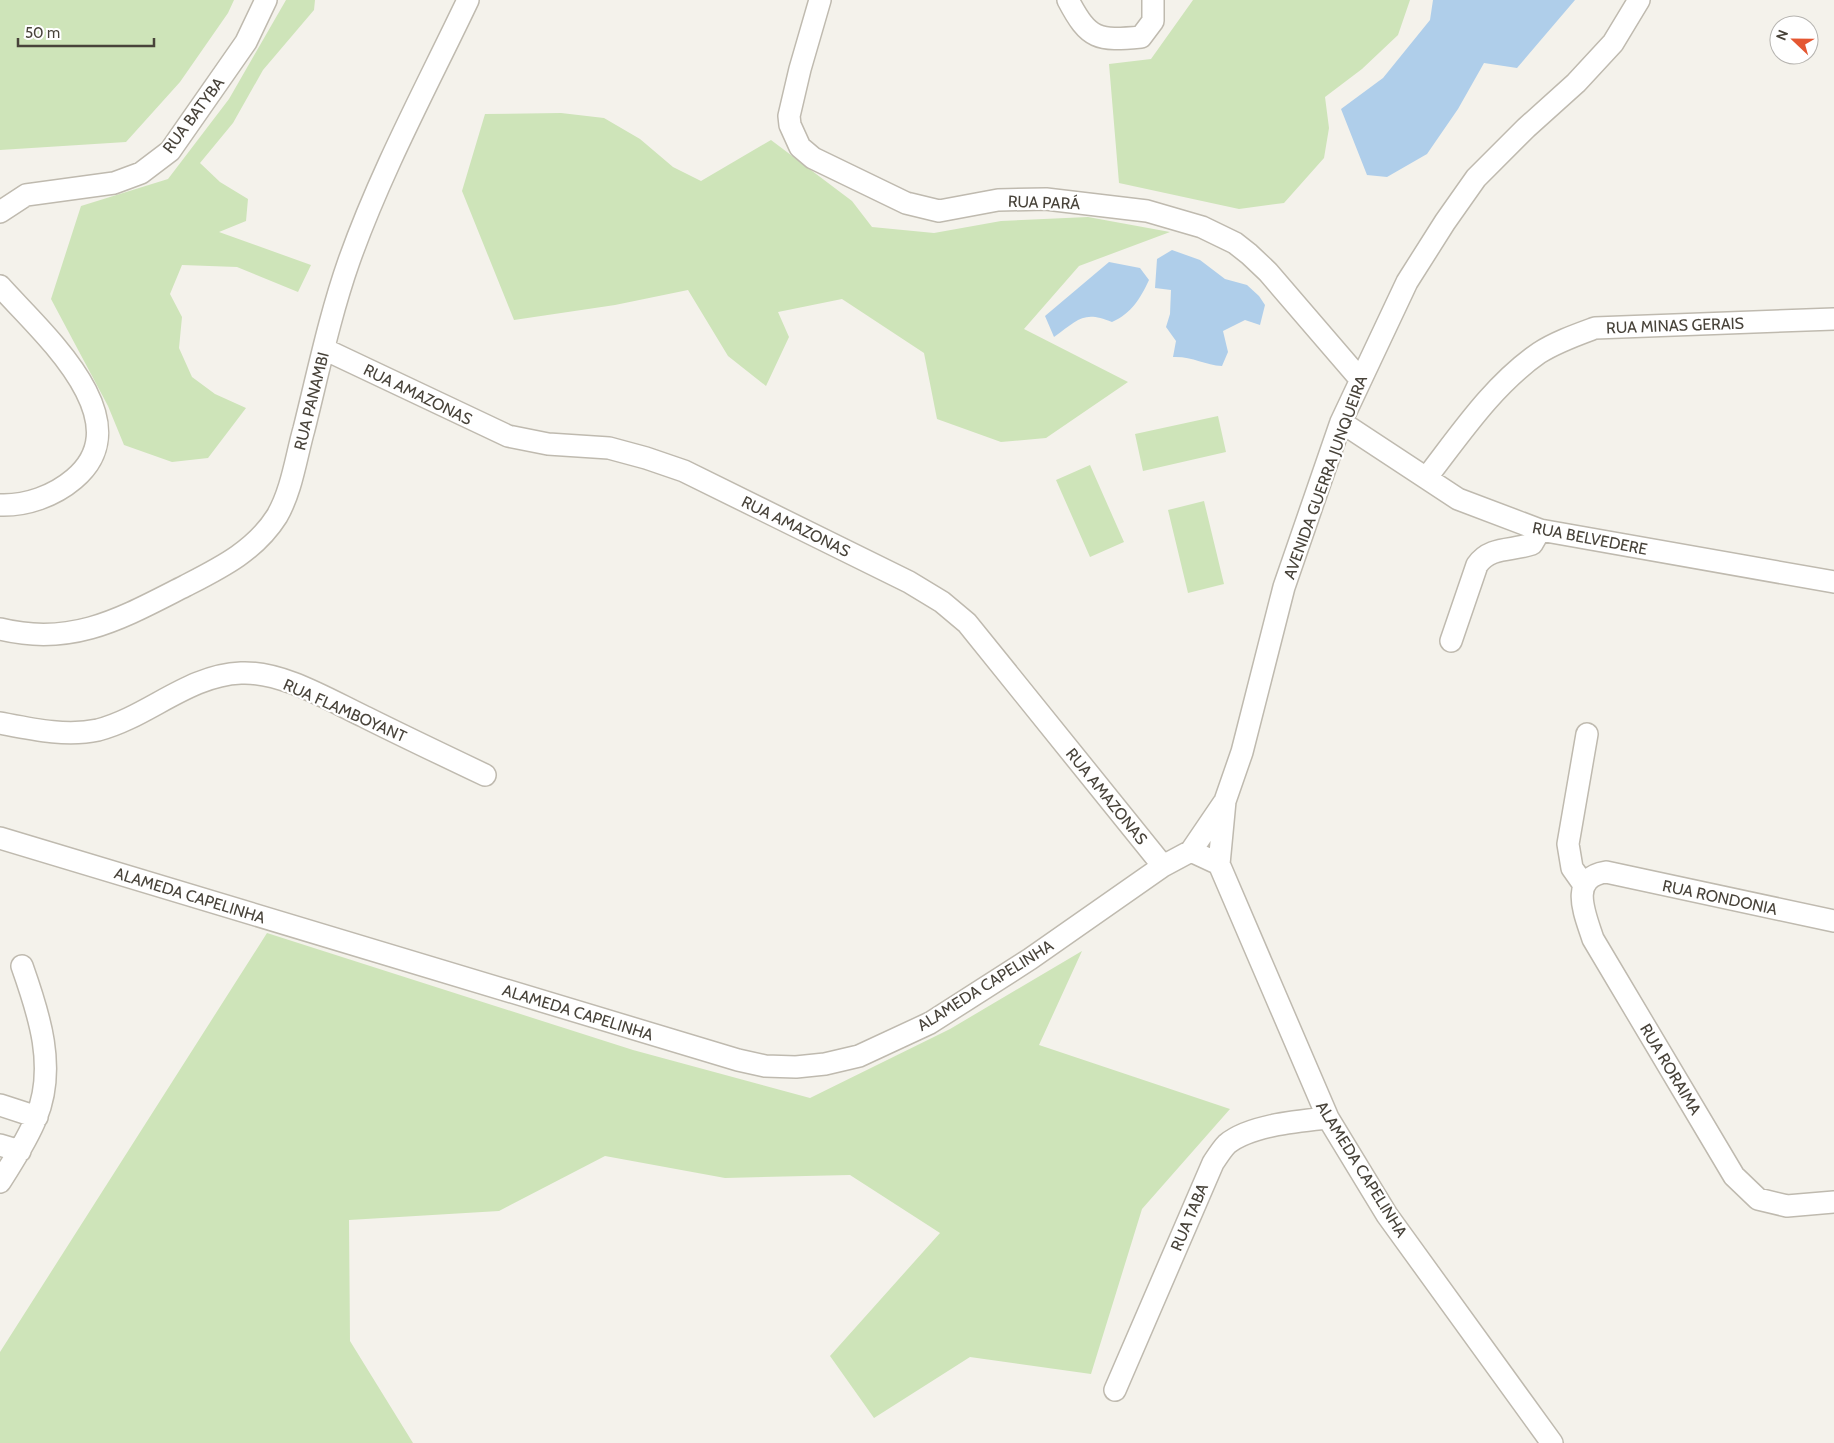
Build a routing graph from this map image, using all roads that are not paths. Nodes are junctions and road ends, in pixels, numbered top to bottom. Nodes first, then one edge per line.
1 (266, 0) edge
2 (468, 0) edge
3 (820, 0) edge
4 (1068, 0) edge
5 (1153, 0) edge
6 (1639, 0) edge
7 (0, 212) edge
8 (0, 286) edge
9 (1834, 319) edge
10 (324, 349) junction
11 (1360, 379) junction
12 (1341, 422) junction
13 (1427, 477) junction
14 (0, 505) edge
15 (1540, 530) junction
16 (1830, 575) edge
17 (0, 629) edge
18 (1451, 641) dead end
19 (0, 723) edge
20 (1587, 734) dead end
21 (485, 775) dead end
22 (1225, 801) junction
23 (0, 838) edge
24 (1191, 851) junction
25 (1219, 864) junction
26 (1163, 866) junction
27 (1584, 885) junction
28 (1834, 921) edge
29 (22, 966) dead end
30 (0, 1105) edge
31 (37, 1117) junction
32 (1328, 1118) junction
33 (10, 1148) edge
34 (0, 1182) edge
35 (1834, 1202) edge
36 (1114, 1390) dead end
37 (1552, 1443) edge

1 - 7 street, RUA BATYBA
2 - 10 street, RUA PANAMBI
3 - 11 street, RUA PARÁ
4 - 5 street
6 - 11 street, AVENIDA GUERRA JUNQUEIRA
8 - 14 street
9 - 13 street, RUA MINAS GERAIS
10 - 17 street, RUA PANAMBI
10 - 26 street, RUA AMAZONAS
11 - 12 street, AVENIDA GUERRA JUNQUEIRA
12 - 13 street, RUA BELVEDERE
12 - 22 street, AVENIDA GUERRA JUNQUEIRA
13 - 15 street, RUA BELVEDERE
15 - 16 street, RUA BELVEDERE
15 - 18 street
19 - 21 street, RUA FLAMBOYANT
20 - 27 street
22 - 24 street, AVENIDA GUERRA JUNQUEIRA
22 - 25 street, AVENIDA GUERRA JUNQUEIRA
23 - 26 street, ALAMEDA CAPELINHA
24 - 25 street
24 - 26 street, ALAMEDA CAPELINHA
25 - 32 street, ALAMEDA CAPELINHA
27 - 28 street, RUA RONDONIA
27 - 35 street, RUA RORAIMA
29 - 31 street
30 - 31 street
31 - 33 street
32 - 36 street, RUA TABA
32 - 37 street, ALAMEDA CAPELINHA
33 - 34 street

